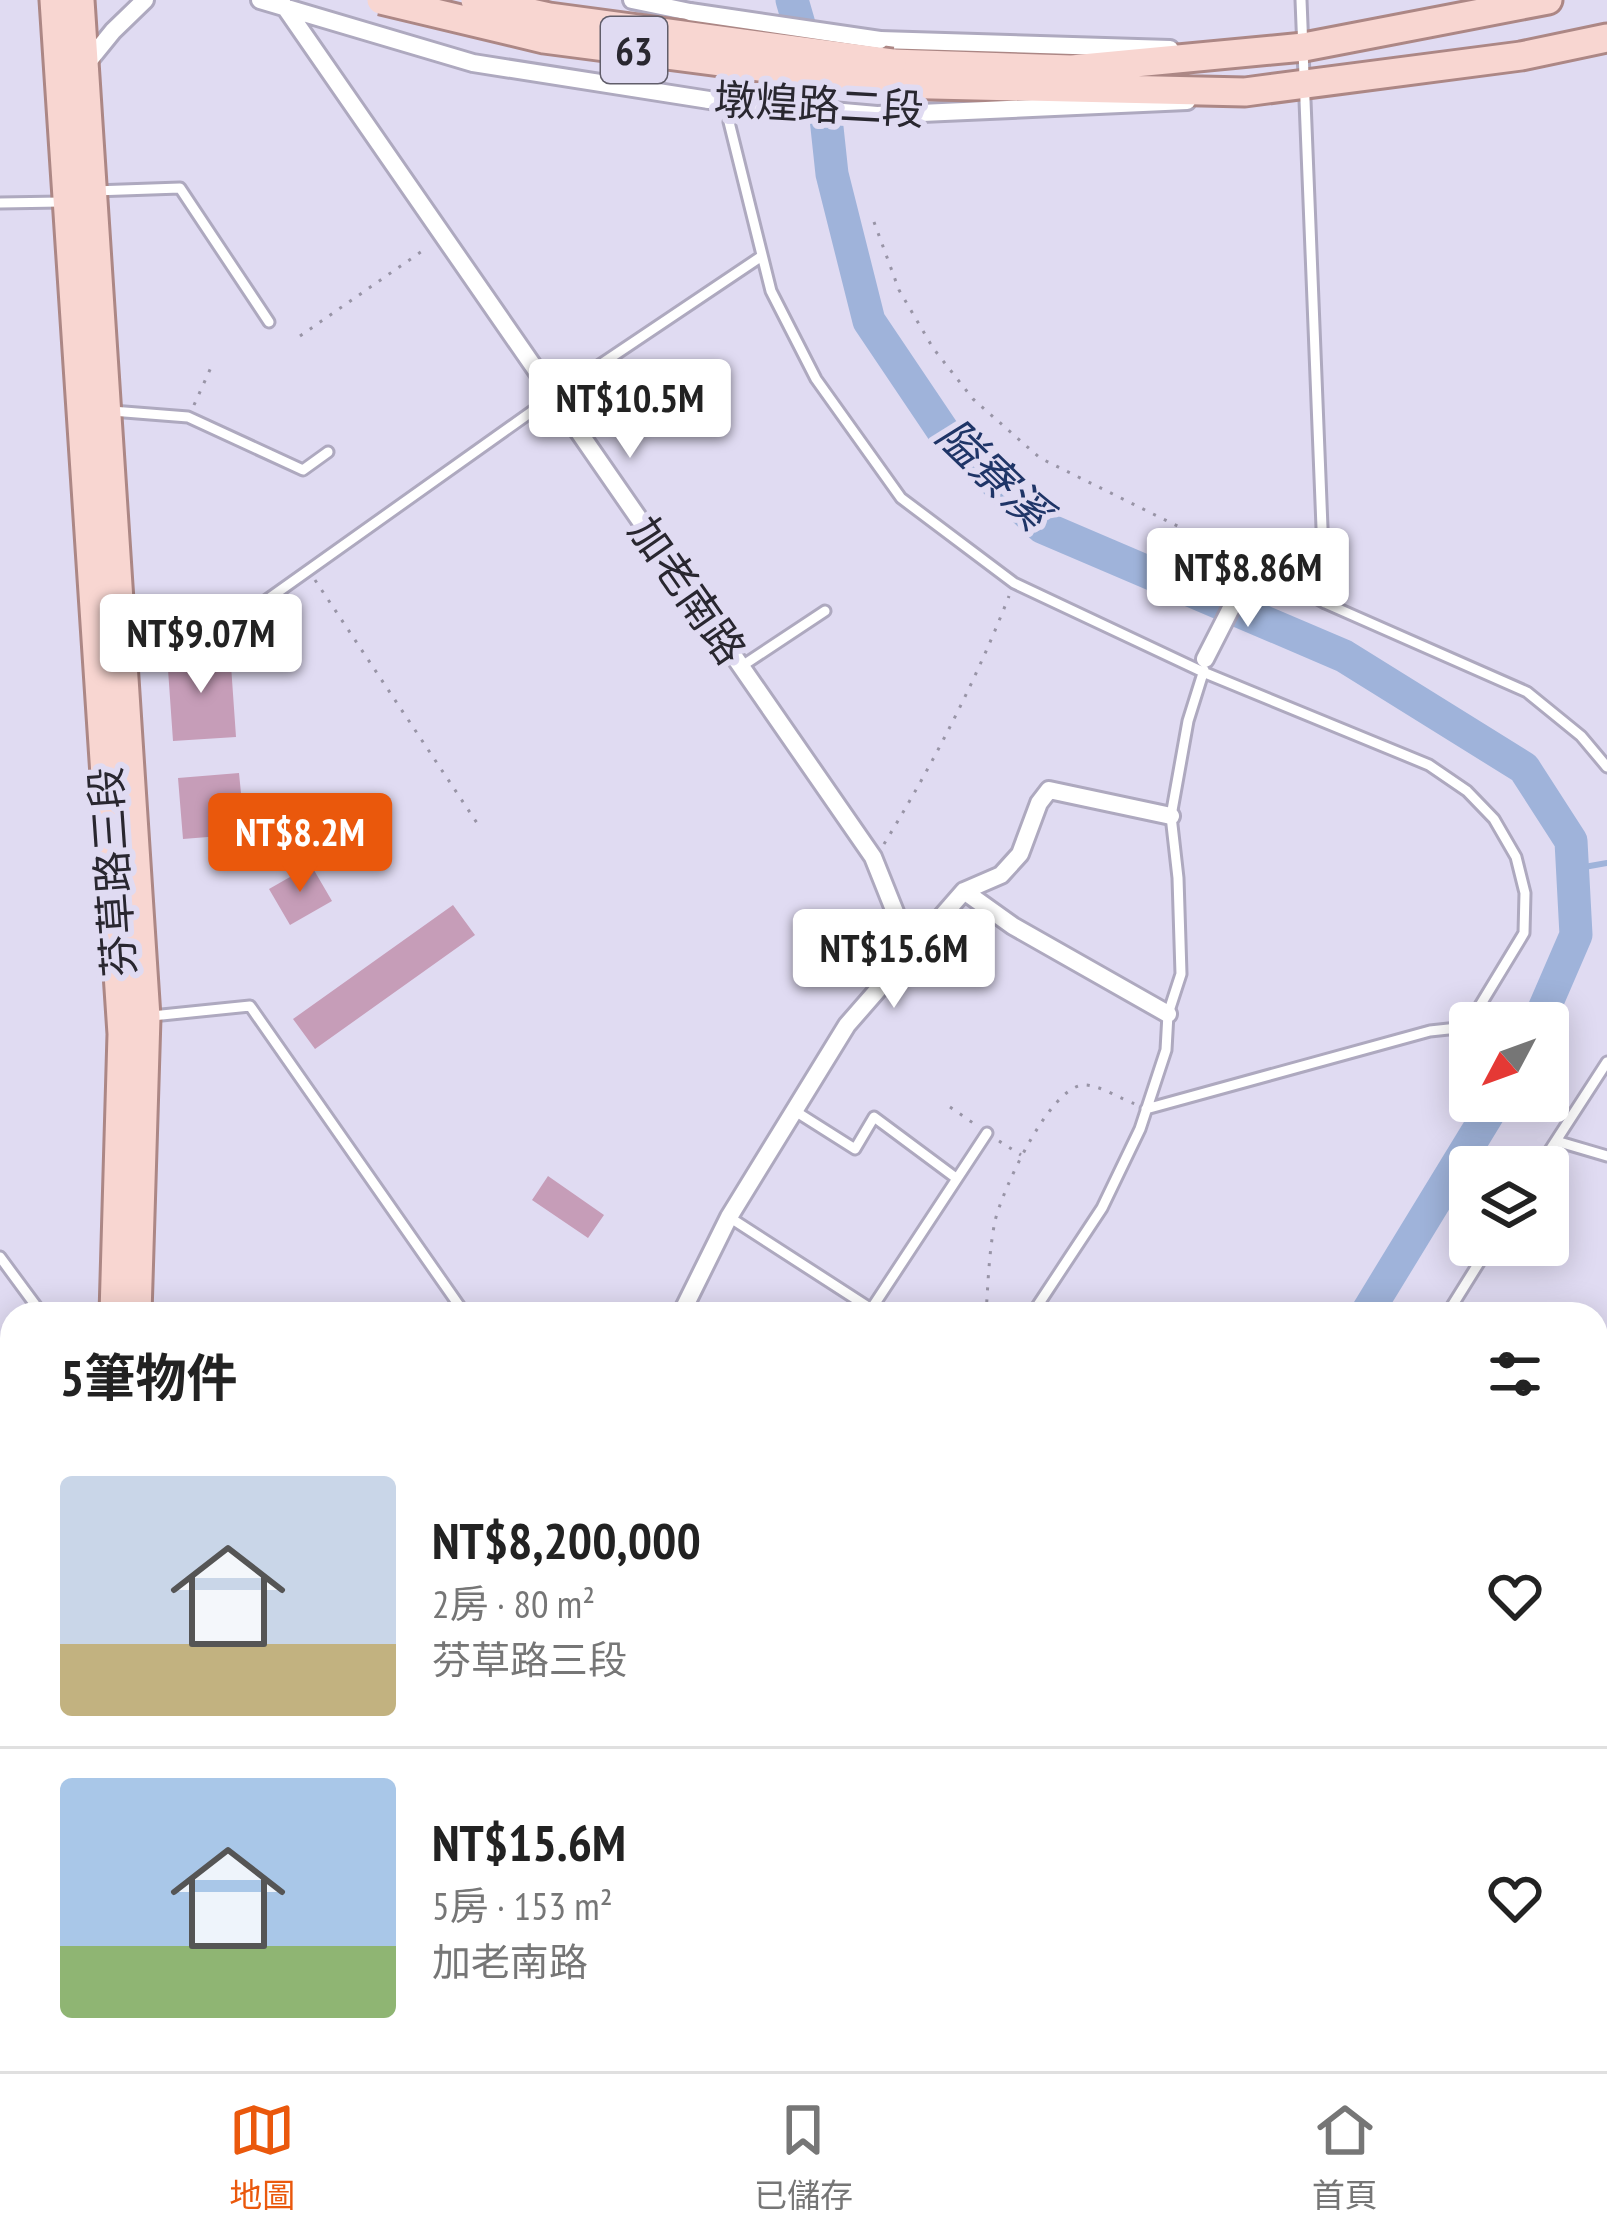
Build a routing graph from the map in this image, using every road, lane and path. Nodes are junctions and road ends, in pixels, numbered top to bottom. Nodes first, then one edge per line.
1 (54, 0) edge
2 (80, 0) edge
3 (146, 0) edge
4 (260, 0) edge
5 (381, 0) edge
6 (475, 0) edge
7 (632, 0) edge
8 (1301, 0) edge
9 (1548, 0) edge
10 (283, 4) edge
11 (1607, 38) edge
12 (1304, 47) junction
13 (888, 62) junction
14 (82, 69) junction
15 (1306, 86) junction
16 (1245, 92) junction
17 (729, 122) dead end
18 (79, 196) junction
19 (0, 203) edge
20 (874, 222) dead end
21 (444, 235) junction
22 (762, 256) junction
23 (269, 322) dead end
24 (300, 336) dead end
25 (213, 363) dead end
26 (555, 394) junction
27 (107, 410) junction
28 (188, 417) junction
29 (328, 452) dead end
30 (308, 569) junction
31 (1249, 571) junction
32 (1014, 583) junction
33 (1325, 603) junction
34 (825, 611) dead end
35 (121, 633) junction
36 (1204, 665) junction
37 (742, 666) junction
38 (1607, 766) edge
39 (1171, 816) junction
40 (479, 826) dead end
41 (874, 857) junction
42 (964, 891) junction
43 (908, 956) junction
44 (1168, 1014) junction
45 (146, 1017) junction
46 (1607, 1062) edge
47 (1146, 1109) junction
48 (793, 1110) junction
49 (987, 1133) dead end
50 (1556, 1141) junction
51 (1553, 1146) edge
52 (1607, 1156) edge
53 (956, 1178) junction
54 (729, 1217) junction
55 (0, 1257) edge
56 (1477, 1266) edge
57 (33, 1302) edge
58 (114, 1302) edge
59 (137, 1302) edge
60 (457, 1302) edge
61 (687, 1302) edge
62 (857, 1302) edge
63 (878, 1302) edge
64 (987, 1302) edge
65 (1040, 1302) edge
66 (1454, 1302) edge

1 - 18 main road, 芬草路三段
2 - 14 main road, 芬草路三段
3 - 14 street
4 - 10 street, 墩煌路二段
5 - 13 main road, 63, bridge
6 - 13 main road, 63, bridge
7 - 13 street, 墩煌路二段, bridge
8 - 12 lane
9 - 12 main road, 墩煌路二段 / 63
10 - 16 street, 墩煌路二段, bridge
10 - 21 street, 加老南路
11 - 15 main road, 墩煌路二段 / 63
12 - 13 main road, 墩煌路二段 / 63
12 - 15 lane
13 - 16 main road, 墩煌路二段 / 63
14 - 18 main road, 芬草路三段
15 - 16 main road, 墩煌路二段 / 63
15 - 33 lane
17 - 22 lane
18 - 19 lane
18 - 23 lane
18 - 27 main road, 芬草路三段
18 - 58 main road, 芬草路三段
20 - 31 path
21 - 24 path
21 - 26 street, 加老南路
22 - 26 lane
22 - 32 lane
25 - 28 path
26 - 30 lane
26 - 37 street, 加老南路
27 - 28 lane
27 - 35 main road, 芬草路三段
28 - 29 lane
30 - 35 lane
30 - 40 path
31 - 33 lane
31 - 36 street
32 - 36 lane
32 - 41 path
33 - 38 lane
34 - 37 lane
35 - 45 main road, 芬草路三段
36 - 39 lane
36 - 47 lane
37 - 41 street, 加老南路
39 - 42 street
39 - 44 lane
41 - 43 street, 加老南路
42 - 43 street
42 - 44 street
43 - 48 street
44 - 47 lane
45 - 59 main road, 芬草路三段
45 - 60 lane
46 - 50 lane
47 - 64 path
47 - 65 lane
48 - 53 lane
48 - 54 street
49 - 53 lane
50 - 51 lane
50 - 52 lane
53 - 63 lane
54 - 61 street
54 - 62 lane
55 - 57 lane
56 - 66 lane

